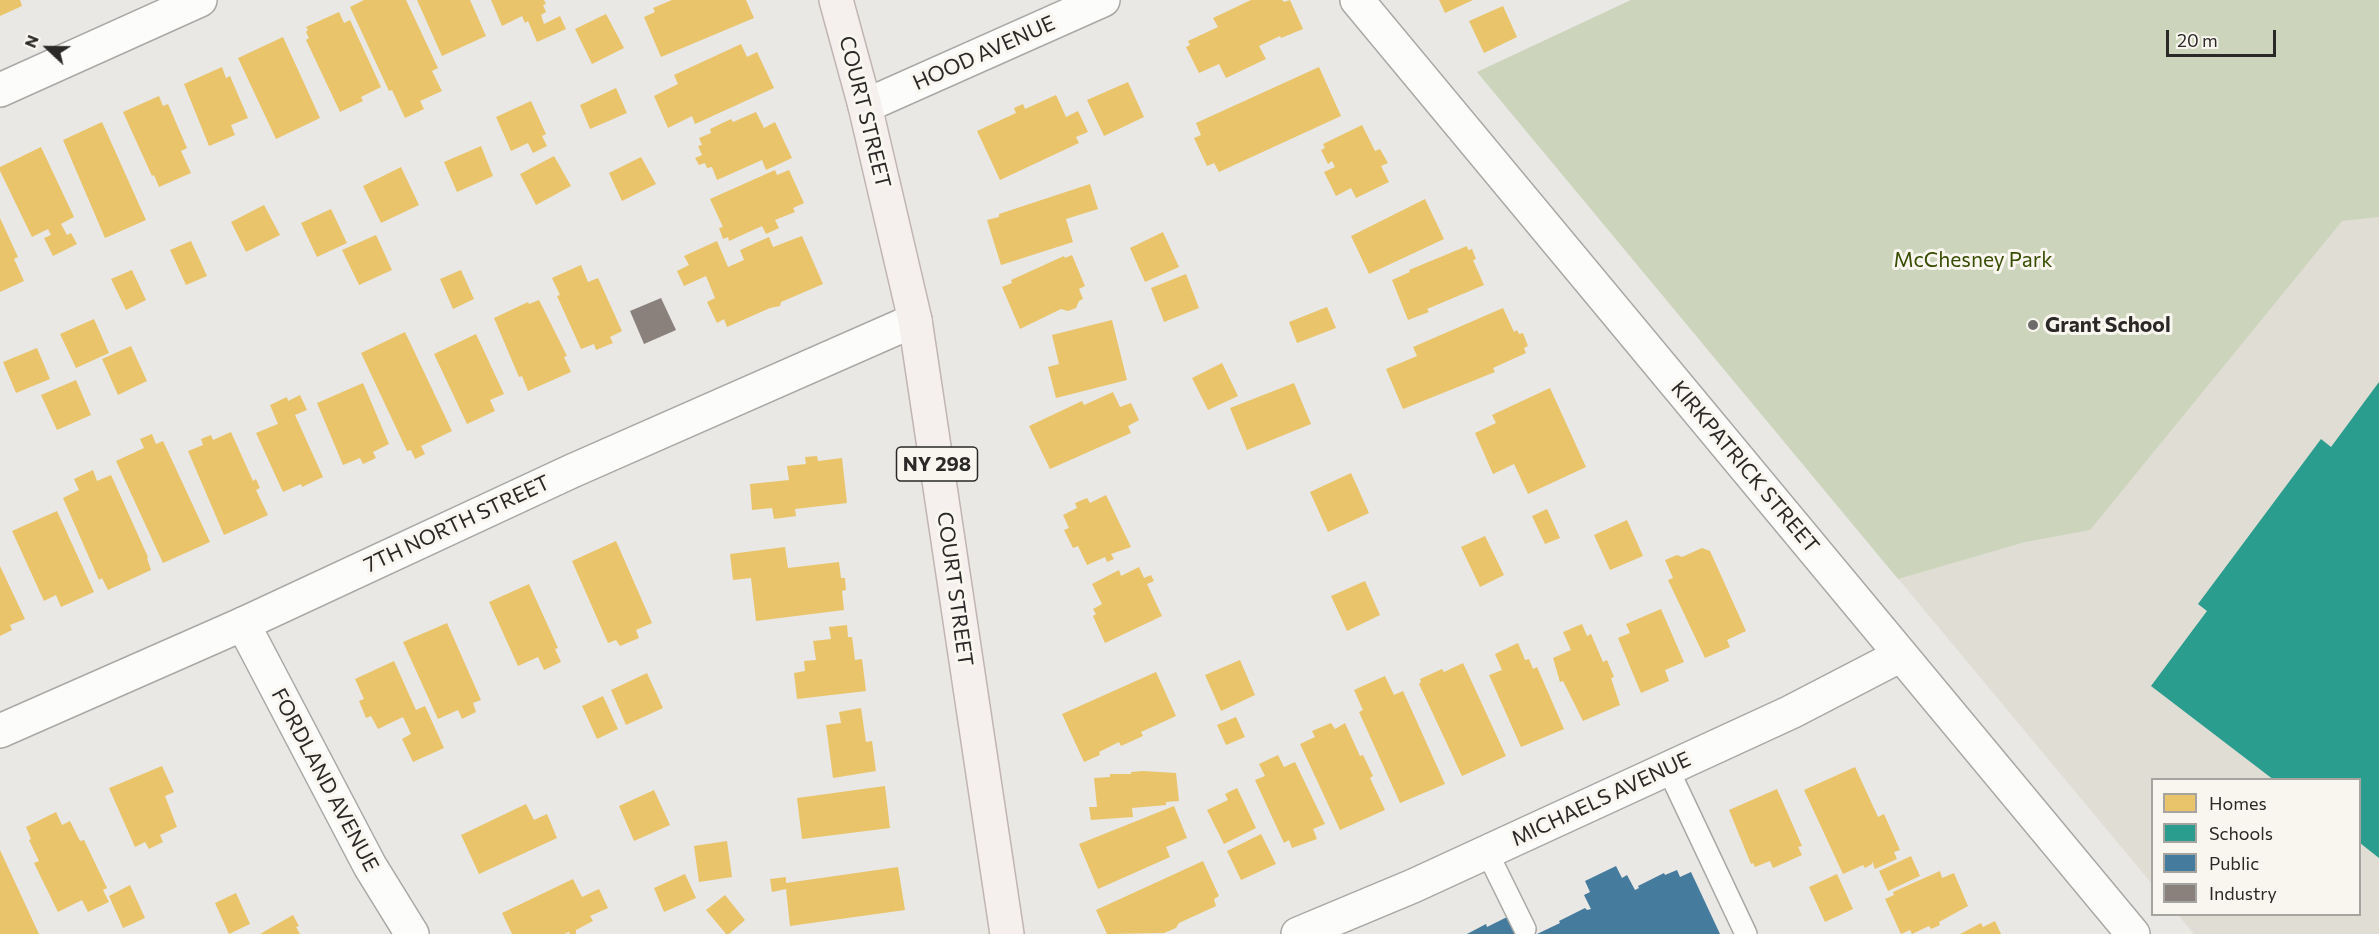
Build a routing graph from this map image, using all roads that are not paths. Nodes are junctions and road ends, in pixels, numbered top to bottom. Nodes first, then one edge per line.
1 (200, 0) edge
2 (836, 0) edge
3 (1103, 0) edge
4 (1357, 0) edge
5 (0, 90) edge
6 (865, 106) junction
7 (915, 320) junction
8 (243, 624) junction
9 (1901, 655) junction
10 (0, 731) edge
11 (1668, 769) junction
12 (1487, 852) junction
13 (1339, 926) edge
14 (1525, 929) dead end
15 (2126, 932) edge
16 (412, 934) edge
17 (1007, 934) edge
18 (1298, 934) edge
19 (1746, 934) edge

1 - 5 street
2 - 6 main road, COURT STREET / NY 298
3 - 6 street, HOOD AVENUE
4 - 9 street, KIRKPATRICK STREET
6 - 7 main road, COURT STREET / NY 298
7 - 8 street, 7TH NORTH STREET
7 - 17 main road, COURT STREET / NY 298
8 - 10 street, 7TH NORTH STREET
8 - 16 street, FORDLAND AVENUE
9 - 11 street, MICHAELS AVENUE
9 - 15 street, KIRKPATRICK STREET
11 - 12 street, MICHAELS AVENUE
11 - 19 lane
12 - 13 street, MICHAELS AVENUE
12 - 14 lane
13 - 18 street, MICHAELS AVENUE

